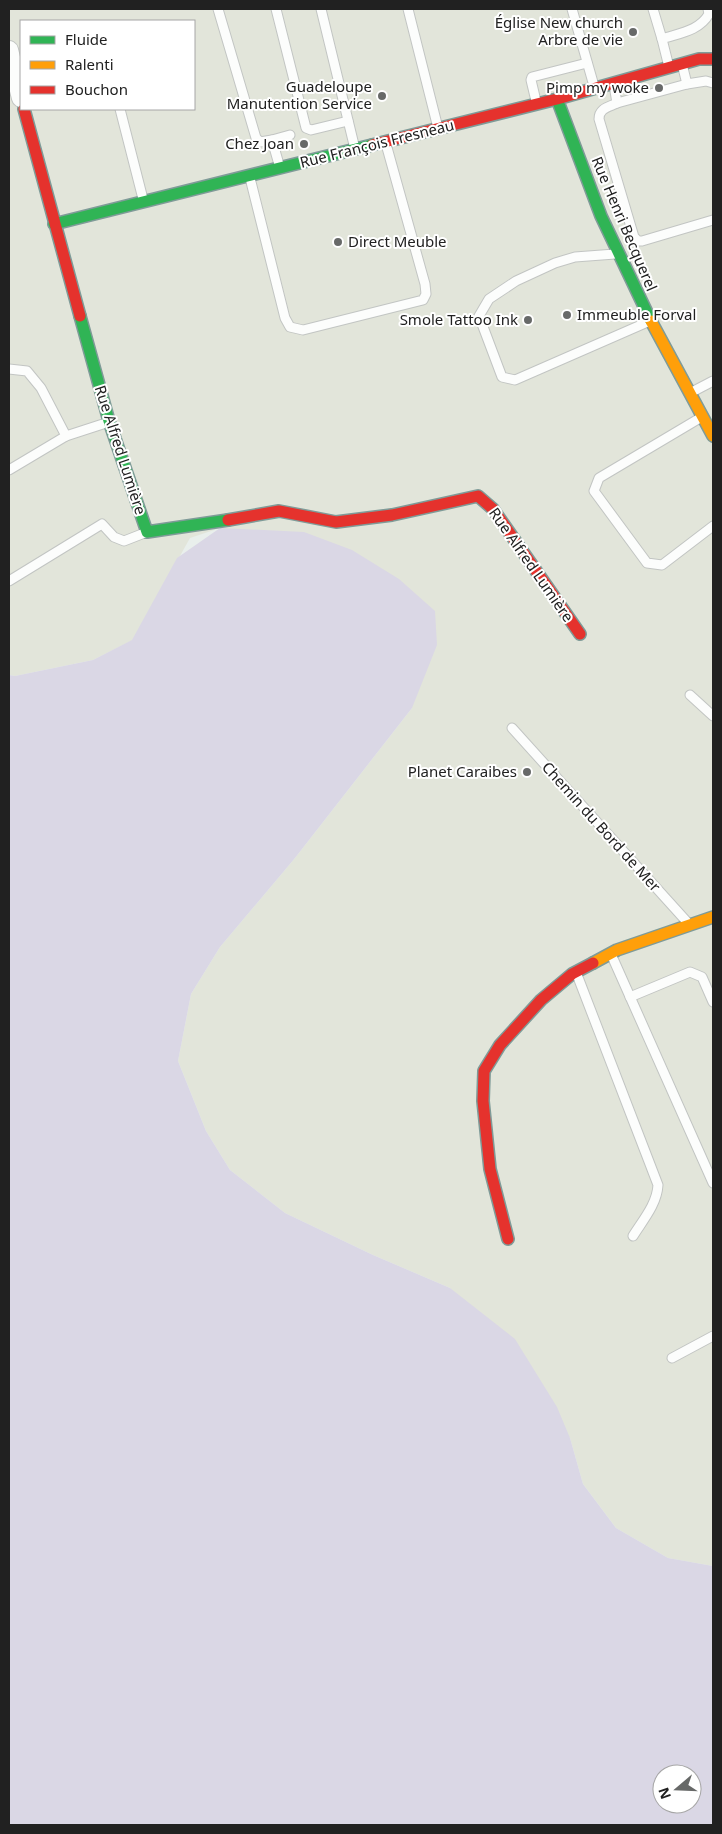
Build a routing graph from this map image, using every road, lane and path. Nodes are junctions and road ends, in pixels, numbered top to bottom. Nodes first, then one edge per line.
1 (218, 9) edge
2 (276, 9) edge
3 (321, 9) edge
4 (408, 9) edge
5 (572, 9) edge
6 (653, 9) edge
7 (708, 9) edge
8 (662, 39) junction
9 (713, 49) edge
10 (9, 50) edge
11 (706, 59) edge
12 (587, 63) junction
13 (682, 64) junction
14 (669, 68) junction
15 (614, 83) junction
16 (713, 83) edge
17 (687, 84) junction
18 (594, 89) junction
19 (20, 94) edge
20 (557, 99) junction
21 (617, 103) junction
22 (536, 104) junction
23 (24, 110) edge
24 (120, 110) edge
25 (348, 121) junction
26 (438, 128) junction
27 (290, 136) dead end
28 (272, 140) junction
29 (385, 142) junction
30 (355, 149) junction
31 (280, 168) junction
32 (250, 175) junction
33 (143, 202) junction
34 (713, 220) edge
35 (54, 224) junction
36 (618, 254) junction
37 (650, 321) junction
38 (9, 370) edge
39 (713, 381) edge
40 (690, 393) junction
41 (703, 416) junction
42 (109, 421) junction
43 (66, 436) junction
44 (713, 436) edge
45 (9, 470) edge
46 (713, 526) edge
47 (147, 532) junction
48 (9, 581) edge
49 (580, 634) dead end
50 (690, 695) dead end
51 (713, 716) edge
52 (512, 728) dead end
53 (713, 917) edge
54 (690, 925) junction
55 (611, 954) junction
56 (576, 972) junction
57 (630, 997) junction
58 (713, 1002) edge
59 (713, 1183) edge
60 (633, 1236) dead end
61 (508, 1239) dead end
62 (713, 1336) edge
63 (672, 1358) dead end

1 - 28 lane
2 - 25 lane
3 - 25 lane
4 - 26 lane
5 - 12 lane
6 - 8 lane
7 - 8 lane
8 - 14 lane
9 - 11 street, Rue François Fresneau
10 - 19 street
11 - 13 street, Rue François Fresneau
12 - 18 lane
12 - 22 lane
13 - 14 street, Rue François Fresneau
13 - 17 lane
14 - 15 street, Rue François Fresneau
15 - 18 street, Rue François Fresneau
15 - 21 lane
16 - 17 lane
17 - 21 lane
18 - 20 street, Rue François Fresneau
20 - 22 street, Rue François Fresneau
20 - 36 street, Rue Henri Becquerel
21 - 34 lane
22 - 26 street, Rue François Fresneau
23 - 35 street, Rue Alfred Lumière
24 - 33 lane
25 - 30 lane
26 - 29 street, Rue François Fresneau
27 - 28 lane
28 - 31 lane
29 - 30 street, Rue François Fresneau
29 - 32 lane
30 - 31 street, Rue François Fresneau
31 - 32 street, Rue François Fresneau
32 - 33 street, Rue François Fresneau
33 - 35 street, Rue François Fresneau
35 - 42 street, Rue Alfred Lumière
36 - 37 street, Rue Henri Becquerel
36 - 37 lane
37 - 40 street, Rue Henri Becquerel
38 - 43 lane
39 - 40 lane
40 - 41 street, Rue Henri Becquerel
41 - 44 street, Rue Henri Becquerel
41 - 46 lane
42 - 43 lane
42 - 47 street, Rue Alfred Lumière
43 - 45 lane
47 - 48 lane
47 - 49 street, Rue Alfred Lumière
50 - 51 lane
52 - 54 lane, Chemin du Bord de Mer
53 - 54 street
54 - 55 street
55 - 56 street
55 - 57 lane
56 - 60 lane
56 - 61 street
57 - 58 lane
57 - 59 lane
62 - 63 lane

